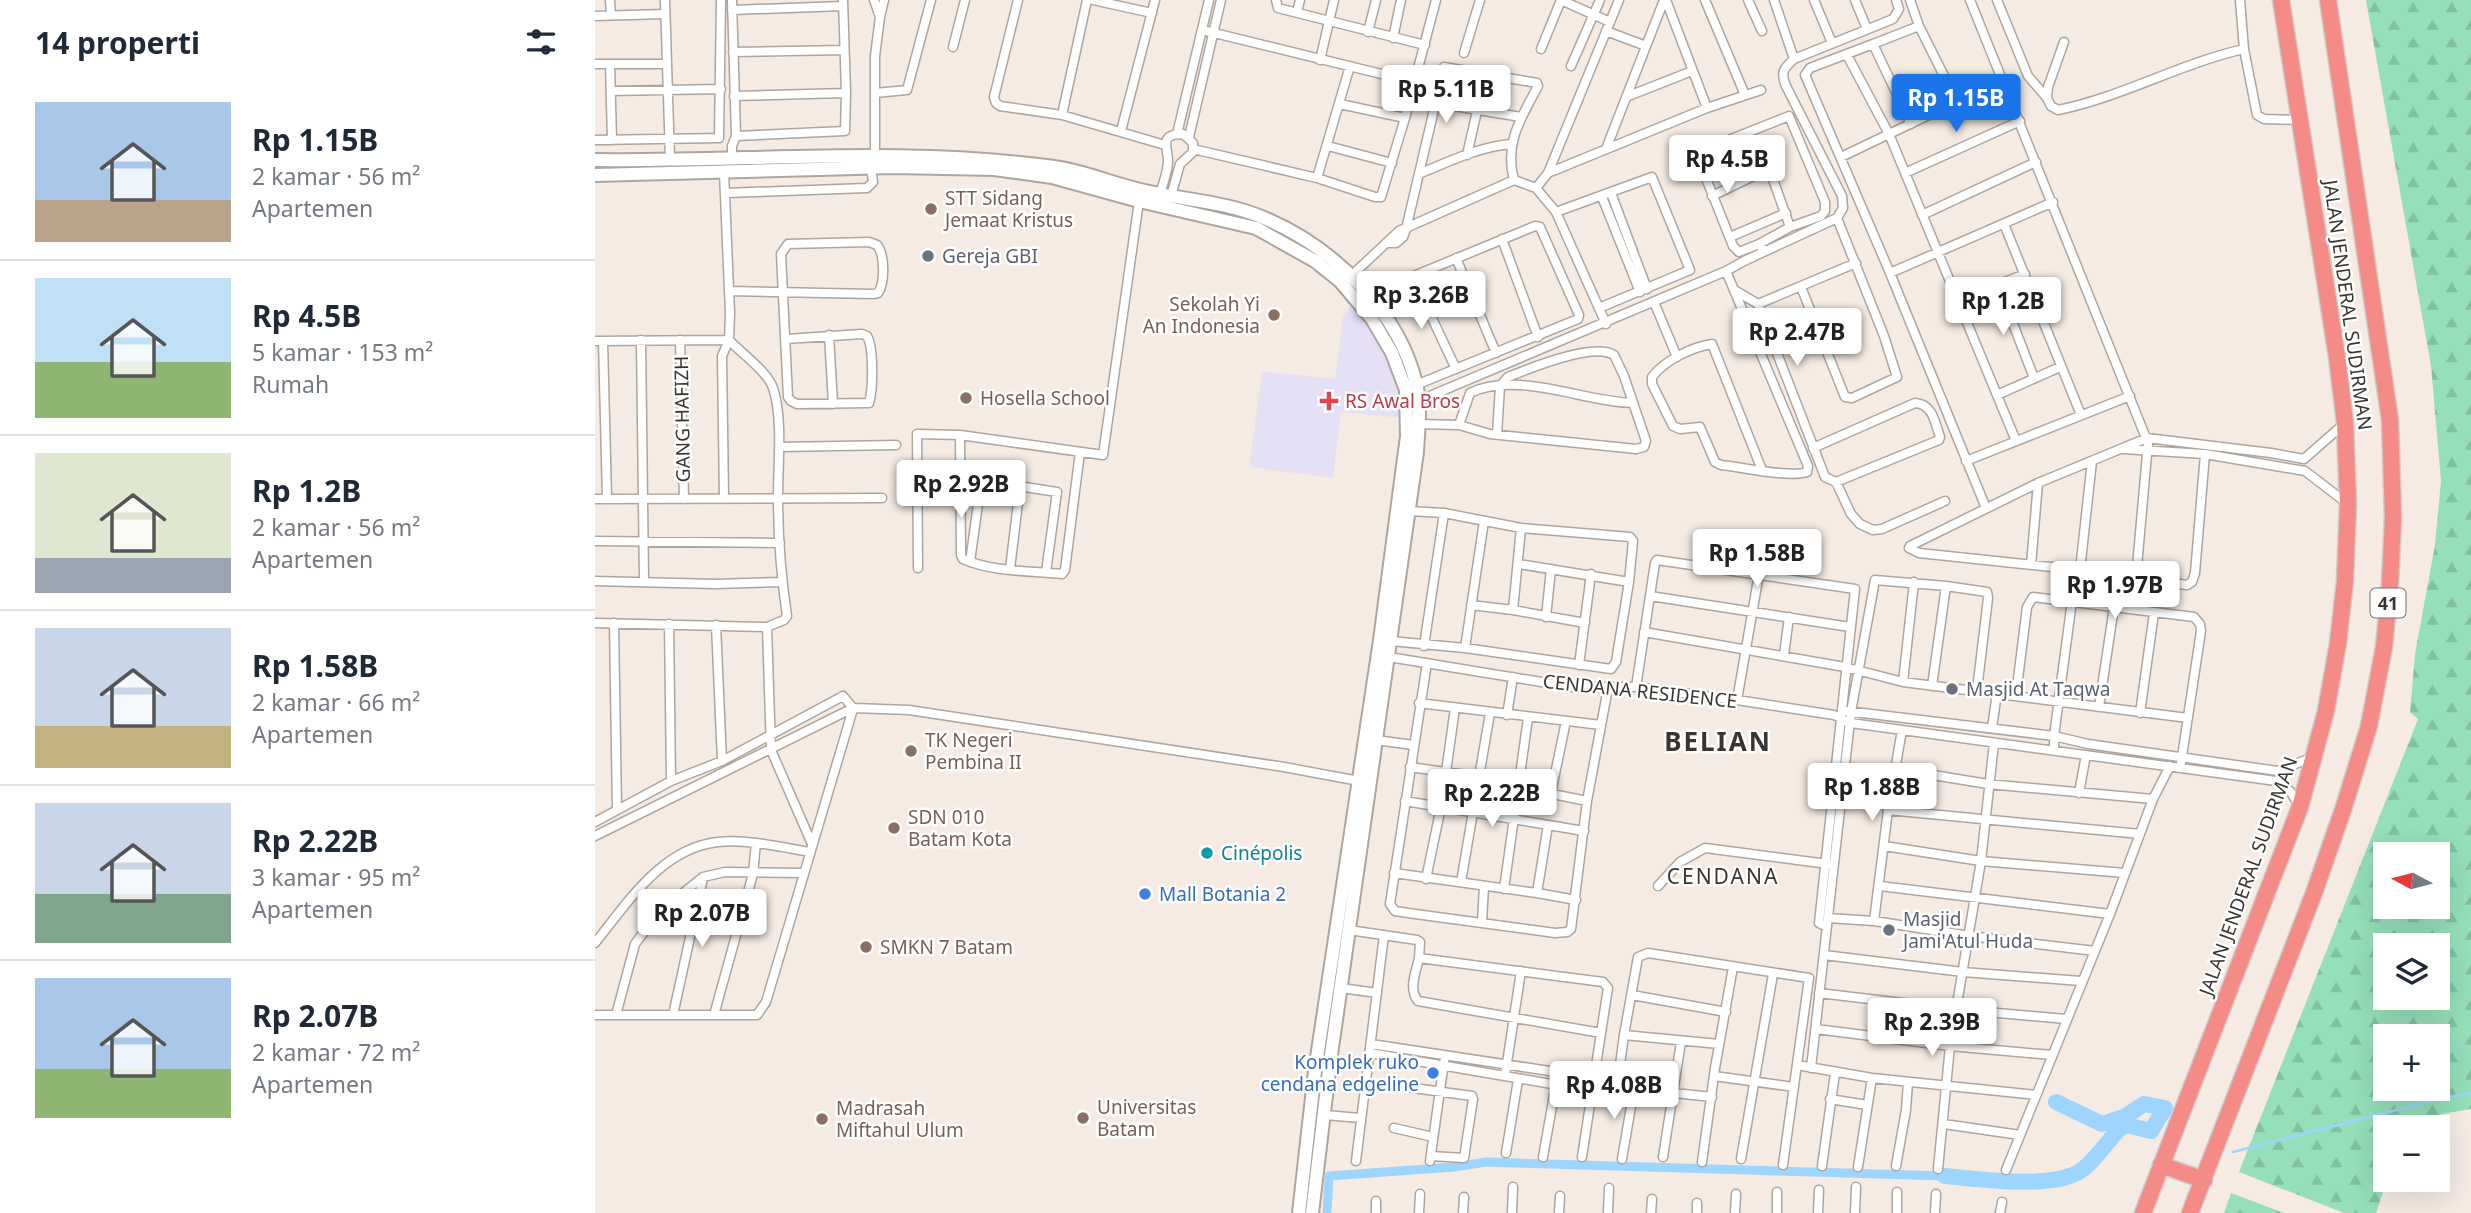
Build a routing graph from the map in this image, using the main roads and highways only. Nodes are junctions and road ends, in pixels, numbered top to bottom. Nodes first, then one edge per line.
1 (2281, 0) edge
2 (2328, 0) edge
3 (595, 160) edge
4 (873, 162) junction
5 (595, 175) edge
6 (1230, 215) junction
7 (1389, 605) junction
8 (1312, 1159) junction
9 (2161, 1165) junction
10 (2204, 1180) junction
11 (1299, 1213) edge
12 (1312, 1213) edge
13 (2143, 1213) edge
14 (2190, 1213) edge

1 - 9 highway, JALAN JENDERAL SUDIRMAN / 41
2 - 10 highway, JALAN JENDERAL SUDIRMAN / 41
3 - 4 main road
4 - 5 main road
4 - 6 main road
4 - 6 main road
6 - 7 main road
6 - 7 main road
7 - 8 main road
7 - 8 main road
8 - 11 main road
8 - 12 main road
9 - 10 highway
9 - 13 highway, JALAN JENDERAL SUDIRMAN / 41
10 - 14 highway, JALAN JENDERAL SUDIRMAN / 41

